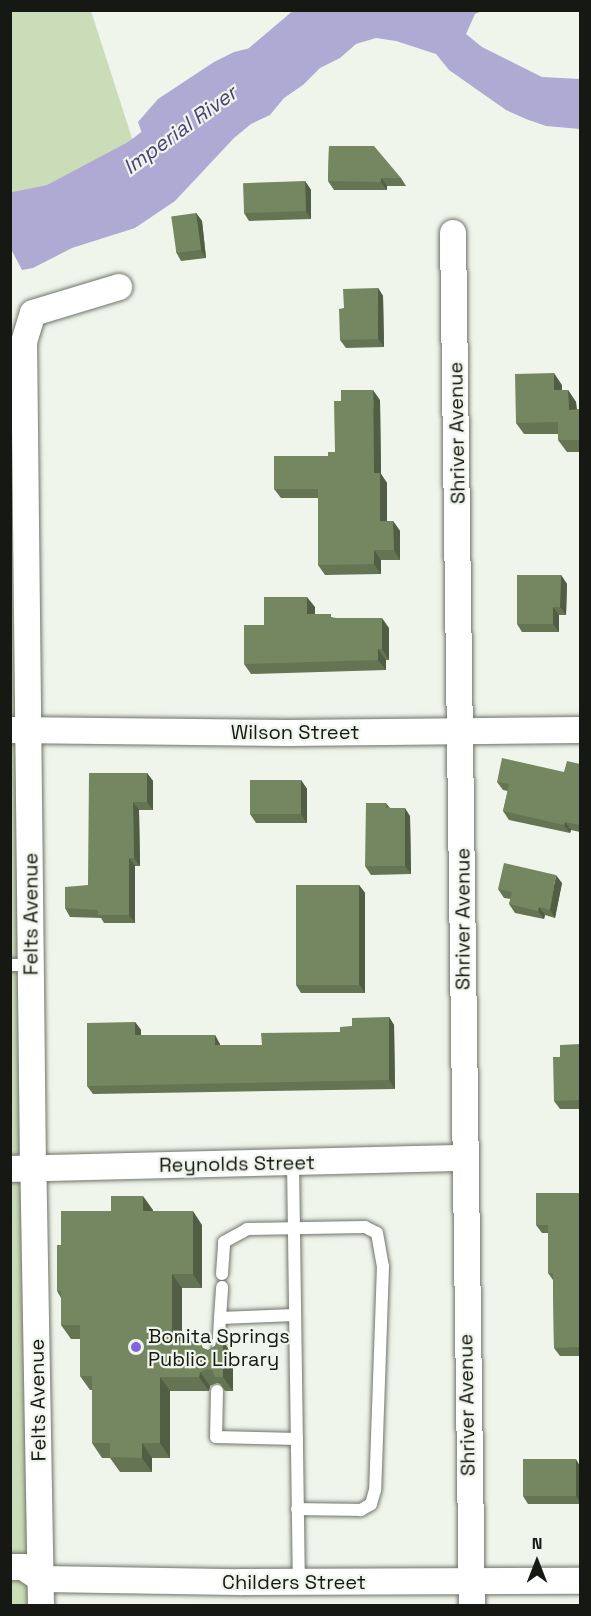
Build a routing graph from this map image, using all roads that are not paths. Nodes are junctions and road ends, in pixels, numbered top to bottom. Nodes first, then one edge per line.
1 (453, 233) dead end
2 (119, 288) dead end
3 (20, 730) edge
4 (580, 730) edge
5 (462, 731) junction
6 (21, 965) edge
7 (464, 1158) junction
8 (293, 1162) junction
9 (22, 1168) edge
10 (294, 1227) junction
11 (295, 1316) junction
12 (220, 1318) junction
13 (218, 1356) edge
14 (217, 1391) edge
15 (297, 1438) junction
16 (297, 1509) junction
17 (10, 1567) edge
18 (41, 1579) junction
19 (580, 1581) edge
20 (299, 1582) junction
21 (471, 1593) edge
22 (240, 1594) edge
23 (41, 1605) edge

1 - 5 street, Shriver Avenue
2 - 3 street, Felts Avenue
3 - 5 street, Wilson Street
3 - 6 street, Felts Avenue
4 - 5 street, Wilson Street
5 - 7 street, Shriver Avenue
6 - 9 street, Felts Avenue
7 - 8 street, Reynolds Street
7 - 21 street, Shriver Avenue
8 - 9 street, Reynolds Street
8 - 10 lane
9 - 18 street, Felts Avenue
10 - 11 lane
10 - 12 lane
10 - 16 lane
11 - 12 lane
11 - 15 lane
12 - 13 lane
14 - 15 lane
15 - 16 lane
16 - 20 lane
17 - 18 street, Childers Street
18 - 22 street, Childers Street
18 - 23 street, Felts Avenue
19 - 21 street, Childers Street
20 - 21 street, Childers Street
20 - 22 street, Childers Street

